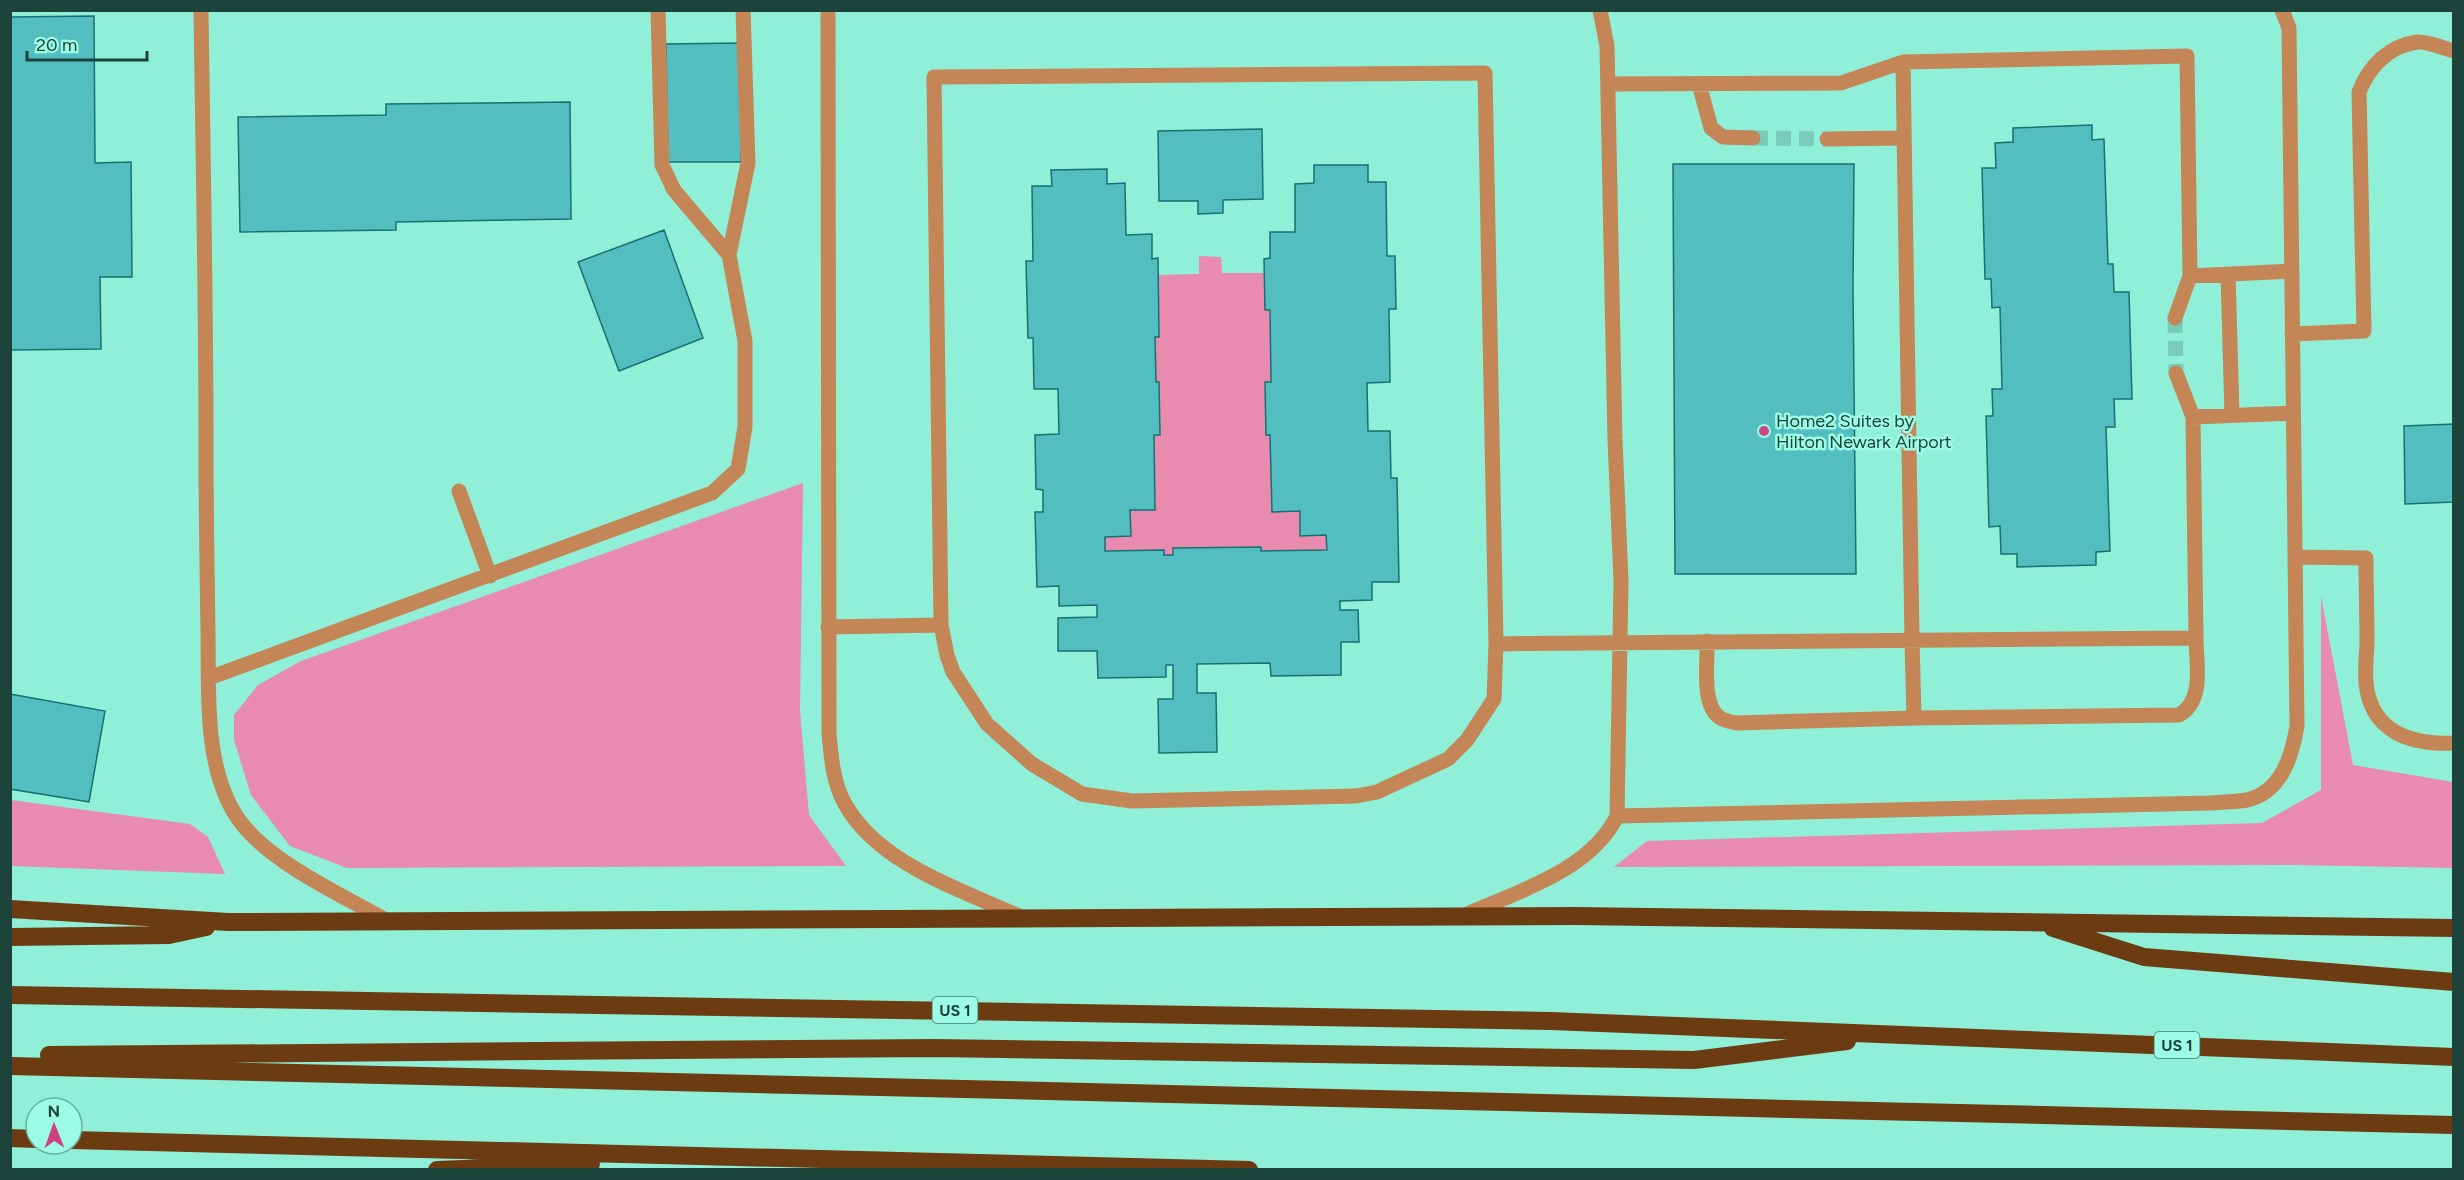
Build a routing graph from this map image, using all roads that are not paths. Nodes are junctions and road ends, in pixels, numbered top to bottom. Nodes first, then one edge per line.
1 (201, 10) edge
2 (658, 10) edge
3 (743, 10) edge
4 (828, 10) edge
5 (1600, 10) edge
6 (2282, 10) edge
7 (2454, 51) edge
8 (1903, 62) junction
9 (1608, 84) junction
10 (1699, 84) junction
11 (1753, 138) tunnel mouth
12 (1905, 138) junction
13 (1827, 139) tunnel mouth
14 (729, 255) junction
15 (2291, 272) junction
16 (2229, 274) junction
17 (2190, 276) junction
18 (2175, 318) tunnel mouth
19 (2292, 334) junction
20 (2176, 373) tunnel mouth
21 (2293, 413) junction
22 (2232, 415) junction
23 (2193, 417) junction
24 (459, 491) dead end
25 (2295, 557) junction
26 (490, 576) junction
27 (941, 625) junction
28 (828, 627) junction
29 (2196, 638) junction
30 (1912, 640) junction
31 (1707, 641) junction
32 (1621, 642) junction
33 (1496, 644) junction
34 (209, 678) junction
35 (1914, 718) junction
36 (2454, 743) edge
37 (1617, 816) junction
38 (10, 909) edge
39 (1024, 918) junction
40 (1460, 918) junction
41 (228, 922) junction
42 (389, 922) junction
43 (2031, 922) junction
44 (2454, 928) edge
45 (10, 937) edge
46 (2454, 982) edge
47 (10, 995) edge
48 (1900, 1034) junction
49 (10, 1055) edge
50 (2454, 1057) edge
51 (10, 1066) edge
52 (2454, 1125) edge
53 (84, 1140) edge
54 (768, 1157) junction
55 (437, 1170) edge
56 (1248, 1170) edge

1 - 34 lane
2 - 14 lane
3 - 14 lane
4 - 28 lane
5 - 9 lane
6 - 15 lane
7 - 19 lane
8 - 10 lane
8 - 12 lane
8 - 17 lane
9 - 10 lane
9 - 32 lane
10 - 11 lane
12 - 13 lane
12 - 30 lane
14 - 26 lane
15 - 16 lane
15 - 19 lane
16 - 17 lane
16 - 22 lane
17 - 18 lane
19 - 21 lane
20 - 23 lane
21 - 22 lane
21 - 25 lane
22 - 23 lane
23 - 29 lane
24 - 26 lane
25 - 36 lane
25 - 37 lane
26 - 34 lane
27 - 28 lane
27 - 33 lane
27 - 33 lane
28 - 39 lane
29 - 30 lane
29 - 35 lane
30 - 31 lane
30 - 35 lane
31 - 32 lane
31 - 35 lane
32 - 33 lane
32 - 37 lane
34 - 42 lane
37 - 40 lane
38 - 41 highway
39 - 40 highway
39 - 42 highway
40 - 43 highway
41 - 42 highway
41 - 45 highway
43 - 44 highway
43 - 46 highway
47 - 48 highway, US 1
48 - 49 highway
48 - 50 highway, US 1
51 - 52 highway
53 - 54 highway
54 - 55 highway
54 - 56 highway

